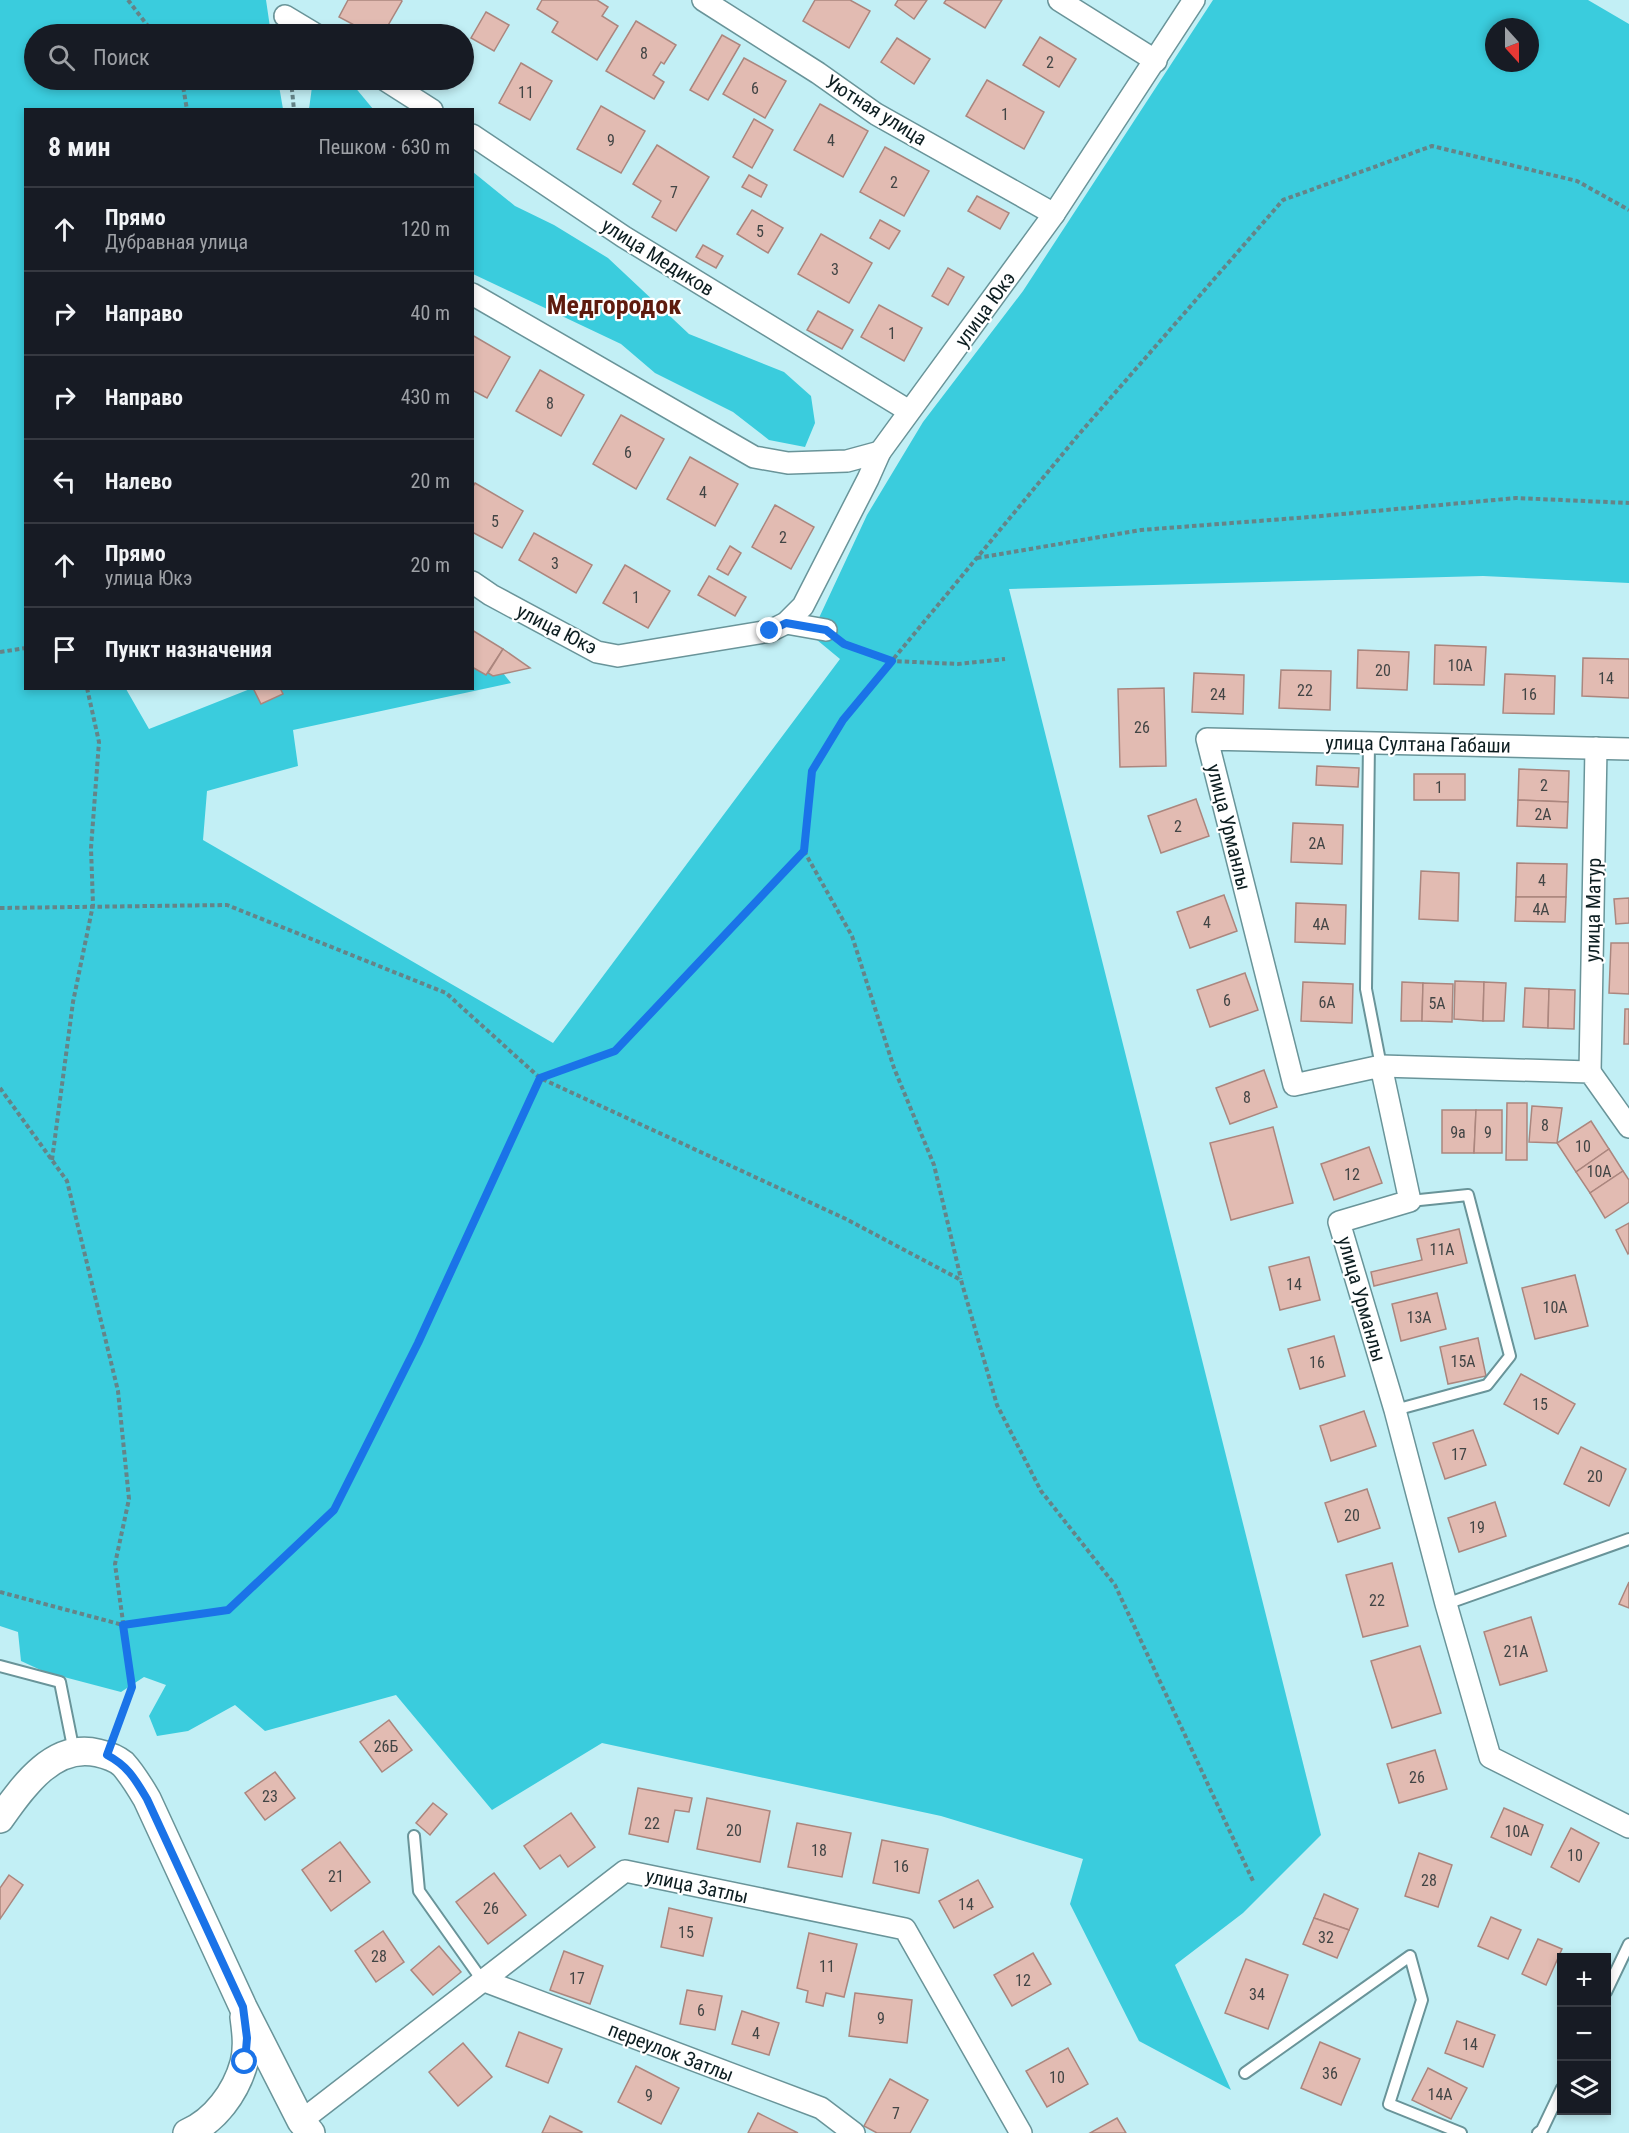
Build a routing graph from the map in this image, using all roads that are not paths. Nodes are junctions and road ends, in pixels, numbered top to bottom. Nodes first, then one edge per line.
1 (702, 0) edge
2 (1059, 0) edge
3 (1194, 0) edge
4 (285, 16) dead end
5 (298, 24) edge
6 (1156, 61) junction
7 (401, 90) edge
8 (429, 108) edge
9 (474, 136) edge
10 (1054, 214) junction
11 (474, 295) edge
12 (909, 411) junction
13 (880, 452) junction
14 (474, 583) edge
15 (786, 623) junction
16 (826, 630) road end
17 (1207, 739) joint
18 (1370, 742) junction
19 (1596, 748) junction
20 (1629, 748) edge
21 (1381, 1066) junction
22 (1590, 1071) junction
23 (1629, 1127) edge
24 (1410, 1201) junction
25 (1395, 1410) junction
26 (1629, 1539) edge
27 (1446, 1604) junction
28 (0, 1666) edge
29 (74, 1752) junction
30 (0, 1819) edge
31 (1629, 1827) edge
32 (414, 1836) dead end
33 (1629, 1944) edge
34 (482, 1980) junction
35 (1611, 1982) edge
36 (243, 2007) junction
37 (1245, 2073) dead end
38 (1557, 2098) edge
39 (306, 2127) edge
40 (187, 2133) edge
41 (855, 2133) edge
42 (1021, 2133) edge
43 (1461, 2133) edge
44 (1538, 2133) edge

1 - 10 street, Уютная улица
2 - 6 street
3 - 6 street, улица Юкэ
4 - 5 street
6 - 10 street, улица Юкэ
7 - 8 street
9 - 12 street, улица Медиков
10 - 12 street, улица Юкэ
11 - 13 street
12 - 13 street, улица Юкэ
13 - 15 street, улица Юкэ
14 - 15 street, улица Юкэ
15 - 16 street, улица Юкэ
17 - 18 street, улица Султана Габаши
17 - 21 street, улица Урманлы
18 - 19 street, улица Султана Габаши
18 - 21 lane
19 - 20 street, улица Султана Габаши
19 - 22 street, улица Матур
21 - 22 street
21 - 24 street
22 - 23 street
24 - 25 street, улица Урманлы
24 - 25 lane
25 - 27 street, улица Урманлы
26 - 27 lane
27 - 31 street, улица Урманлы
28 - 29 lane
29 - 30 street
29 - 36 street
32 - 34 lane
33 - 35 lane
34 - 39 street, улица Затлы
34 - 41 street, переулок Затлы
34 - 42 street, улица Затлы
36 - 39 street
36 - 40 street
37 - 43 lane
38 - 44 lane

